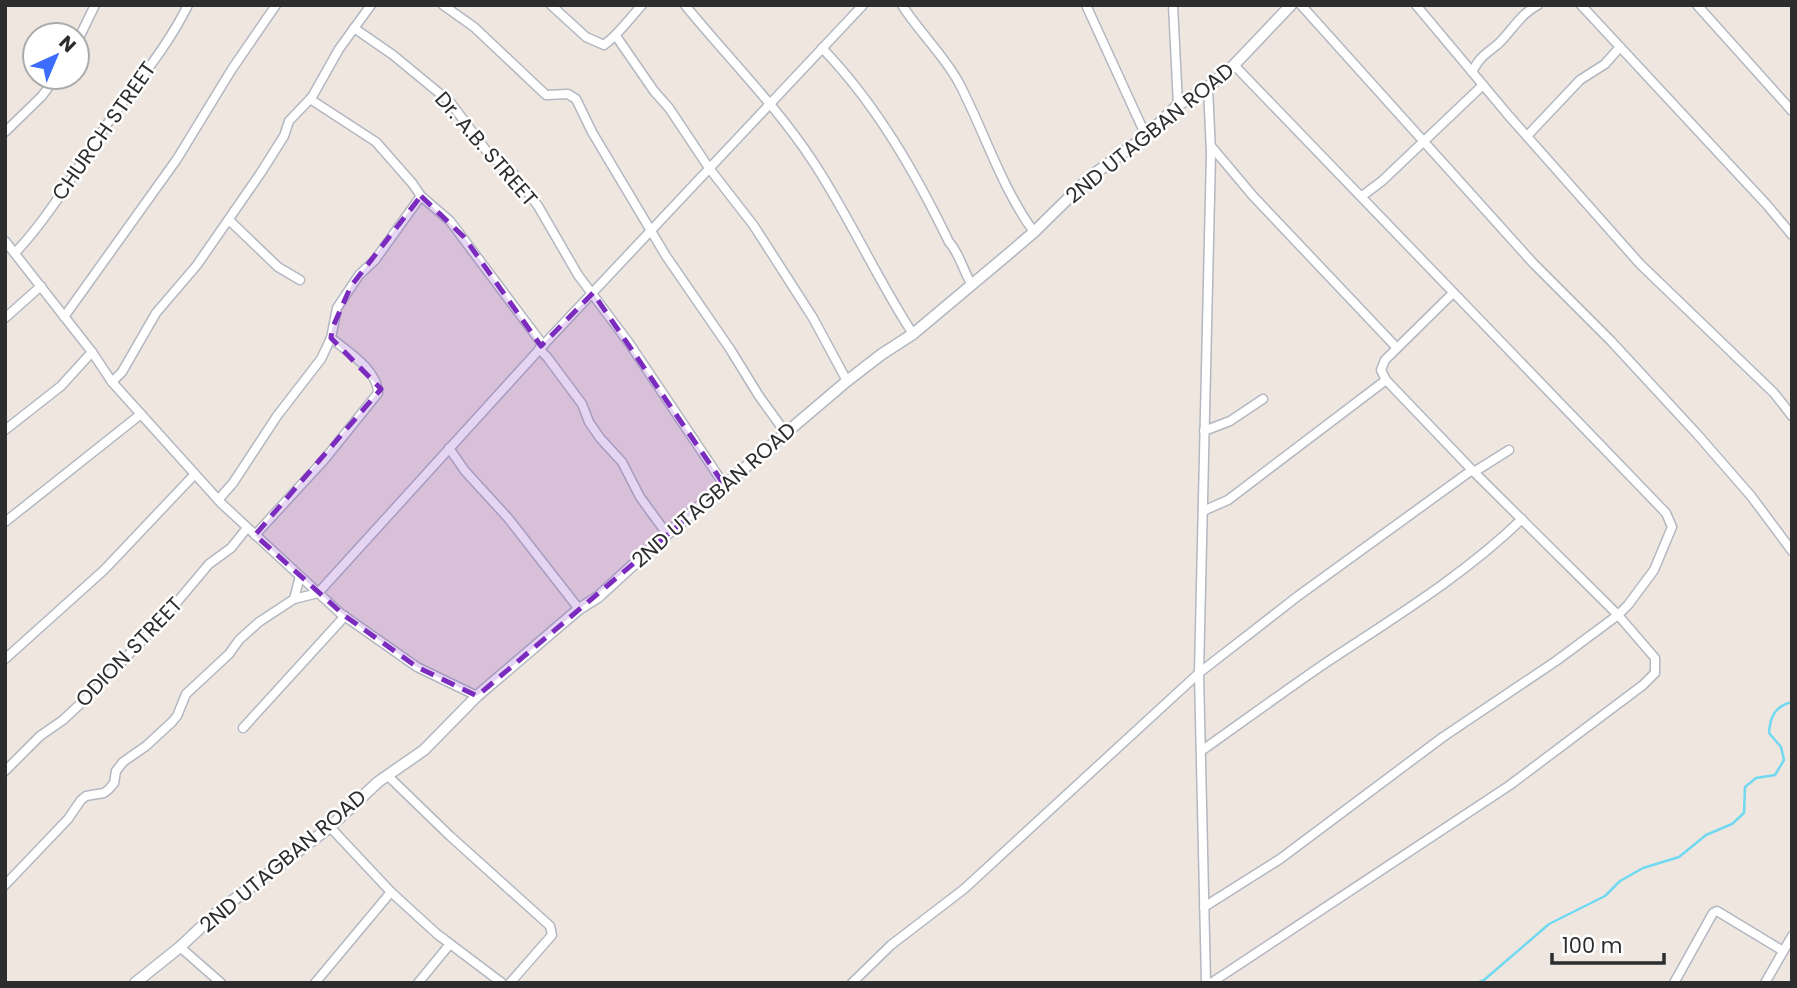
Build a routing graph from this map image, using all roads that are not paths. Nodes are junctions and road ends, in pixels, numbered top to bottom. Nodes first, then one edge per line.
1 (95, 5) edge
2 (188, 5) edge
3 (276, 5) edge
4 (370, 5) edge
5 (443, 5) edge
6 (551, 5) edge
7 (642, 5) edge
8 (685, 5) edge
9 (863, 5) edge
10 (902, 5) edge
11 (1086, 5) edge
12 (1173, 5) edge
13 (1291, 5) edge
14 (1301, 5) edge
15 (1416, 5) edge
16 (1538, 5) edge
17 (1581, 5) edge
18 (1698, 5) edge
19 (87, 21) edge
20 (354, 27) junction
21 (616, 36) junction
22 (1620, 47) junction
23 (822, 48) junction
24 (1234, 65) junction
25 (1472, 72) junction
26 (1483, 86) junction
27 (1208, 87) junction
28 (46, 91) edge
29 (310, 99) junction
30 (770, 103) junction
31 (1178, 105) junction
32 (1792, 111) edge
33 (5, 132) edge
34 (1146, 136) junction
35 (1527, 136) junction
36 (1423, 141) junction
37 (1211, 146) junction
38 (709, 168) junction
39 (421, 196) junction
40 (1362, 196) dead end
41 (229, 220) junction
42 (651, 230) junction
43 (1034, 232) junction
44 (1792, 234) edge
45 (5, 241) edge
46 (15, 253) junction
47 (300, 280) dead end
48 (972, 285) junction
49 (41, 286) junction
50 (593, 293) junction
51 (1454, 293) junction
52 (64, 317) junction
53 (5, 318) edge
54 (913, 334) junction
55 (331, 338) junction
56 (541, 347) junction
57 (1397, 348) junction
58 (92, 352) junction
59 (1386, 380) junction
60 (847, 381) junction
61 (112, 382) junction
62 (1262, 399) dead end
63 (141, 414) junction
64 (1792, 416) edge
65 (5, 430) edge
66 (1205, 431) junction
67 (785, 432) junction
68 (449, 448) junction
69 (1509, 450) dead end
70 (1473, 471) junction
71 (195, 474) junction
72 (725, 486) junction
73 (218, 500) junction
74 (1203, 511) junction
75 (1522, 519) junction
76 (5, 522) edge
77 (247, 528) junction
78 (667, 534) junction
79 (255, 535) junction
80 (1792, 551) edge
81 (300, 576) junction
82 (318, 593) junction
83 (294, 599) junction
84 (579, 609) junction
85 (1618, 615) junction
86 (345, 617) junction
87 (5, 659) edge
88 (1199, 673) junction
89 (477, 696) junction
90 (243, 728) dead end
91 (1204, 749) dead end
92 (5, 771) edge
93 (387, 775) junction
94 (330, 827) junction
95 (5, 885) edge
96 (391, 892) junction
97 (1204, 907) junction
98 (1792, 936) edge
99 (450, 944) junction
100 (180, 947) junction
101 (1783, 951) junction
102 (135, 983) edge
103 (220, 983) edge
104 (315, 983) edge
105 (418, 983) edge
106 (502, 983) edge
107 (510, 983) edge
108 (852, 983) edge
109 (1208, 983) edge
110 (1674, 983) edge
111 (1765, 983) edge

1 - 19 street
2 - 46 street, CHURCH STREET
3 - 52 street
4 - 20 street
5 - 42 street
6 - 21 street
7 - 21 street
8 - 30 street
9 - 23 street
10 - 43 street
11 - 34 street
12 - 31 street
13 - 24 street, 2ND UTAGBAN ROAD
14 - 36 street
15 - 25 street
16 - 25 street
17 - 22 street
18 - 32 street
20 - 29 street
20 - 50 street, Dr. A.B. STREET
21 - 38 street
22 - 35 street
22 - 44 street
23 - 30 street
23 - 48 street
24 - 27 street, 2ND UTAGBAN ROAD
24 - 51 street
25 - 26 street
26 - 35 street
26 - 36 street
27 - 31 street, 2ND UTAGBAN ROAD
27 - 37 street
28 - 33 street
29 - 39 street
29 - 41 street
30 - 38 street
30 - 54 street
31 - 34 street, 2ND UTAGBAN ROAD
34 - 43 street, 2ND UTAGBAN ROAD
35 - 64 street
36 - 40 street
36 - 80 street
37 - 57 street
37 - 66 street
38 - 42 street
38 - 60 street
39 - 55 street
39 - 56 street
41 - 47 street
41 - 61 street
42 - 50 street
42 - 67 street
43 - 48 street, 2ND UTAGBAN ROAD
45 - 46 street
46 - 49 street
48 - 54 street, 2ND UTAGBAN ROAD
49 - 52 street
49 - 53 street
50 - 56 street
50 - 72 street, Dr. A.B. STREET
51 - 57 street
51 - 85 street
52 - 58 street
54 - 60 street, 2ND UTAGBAN ROAD
55 - 73 street
55 - 79 street
56 - 68 street
56 - 78 street
57 - 59 street
58 - 61 street
58 - 65 street
59 - 70 street
59 - 74 street
60 - 67 street, 2ND UTAGBAN ROAD
61 - 63 street
62 - 66 street
63 - 71 street
63 - 76 street
66 - 74 street
67 - 72 street, 2ND UTAGBAN ROAD
68 - 82 street
68 - 84 street
69 - 70 street
70 - 75 street
70 - 88 street
71 - 73 street
71 - 87 street
72 - 78 street, 2ND UTAGBAN ROAD
73 - 77 street
74 - 88 street
75 - 85 street
75 - 91 street
77 - 79 street
77 - 92 street, ODION STREET
78 - 84 street, 2ND UTAGBAN ROAD
79 - 81 street
81 - 82 street
81 - 83 street
82 - 83 street
82 - 86 street
83 - 95 street
84 - 89 street, 2ND UTAGBAN ROAD
85 - 97 street
85 - 109 street
86 - 89 street
86 - 90 street
88 - 97 street
88 - 108 street
89 - 93 street, 2ND UTAGBAN ROAD
93 - 94 street, 2ND UTAGBAN ROAD
93 - 107 street
94 - 96 street
94 - 100 street, 2ND UTAGBAN ROAD
96 - 99 street
96 - 104 street
97 - 109 street
98 - 101 street
99 - 105 street
99 - 106 street
100 - 102 street, 2ND UTAGBAN ROAD
100 - 103 street
101 - 110 street
101 - 111 street

